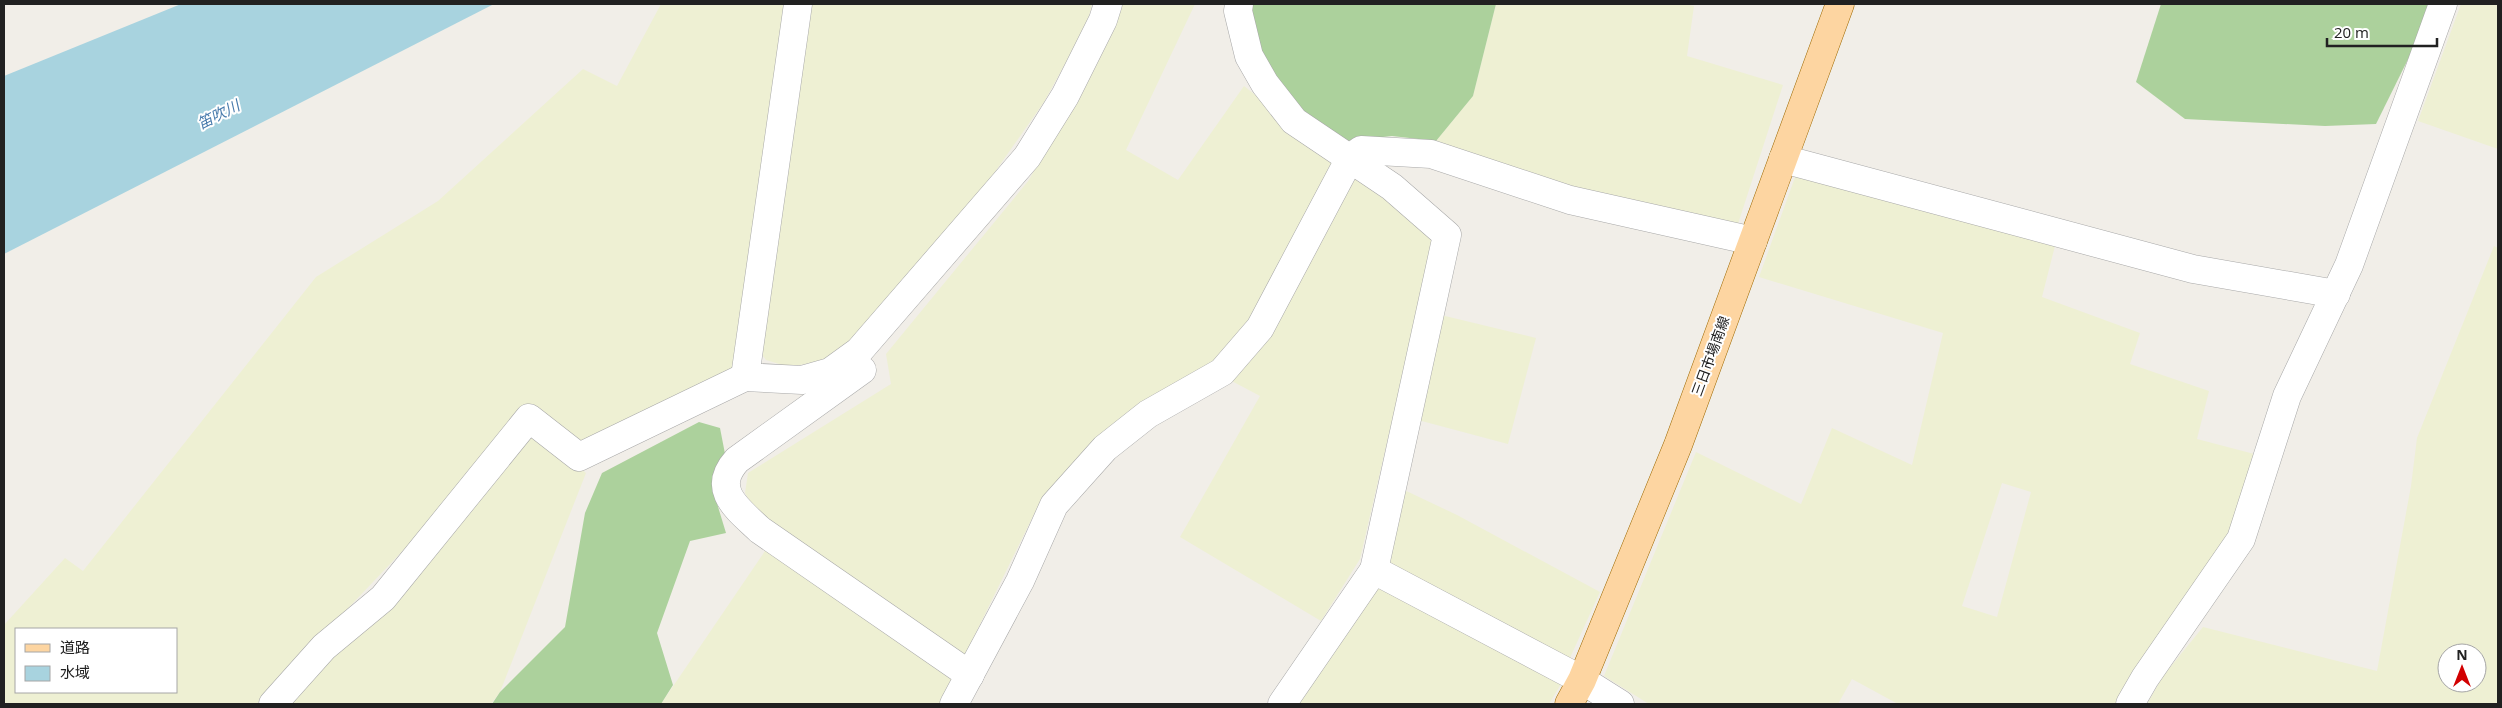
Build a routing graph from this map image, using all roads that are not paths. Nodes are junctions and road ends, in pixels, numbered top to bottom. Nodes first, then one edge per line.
1 (798, 4) edge
2 (1108, 4) edge
3 (1239, 4) edge
4 (1840, 4) edge
5 (2443, 4) edge
6 (1350, 158) junction
7 (1783, 159) junction
8 (1752, 241) junction
9 (2336, 294) junction
10 (859, 351) junction
11 (744, 377) junction
12 (1374, 570) junction
13 (970, 675) junction
14 (1582, 680) junction
15 (273, 704) edge
16 (954, 704) edge
17 (1282, 704) edge
18 (1569, 704) edge
19 (1620, 704) edge
20 (2130, 704) edge

1 - 11 street
2 - 10 street
3 - 6 street
4 - 7 main road, 三日市場南線
5 - 9 street
6 - 8 street
6 - 12 street
6 - 13 street
7 - 8 main road, 三日市場南線
7 - 9 street
8 - 14 main road, 三日市場南線
9 - 20 street
10 - 11 street
10 - 13 street
11 - 15 street
12 - 14 street
12 - 17 street
13 - 16 street
14 - 18 main road, 三日市場南線
14 - 19 street

